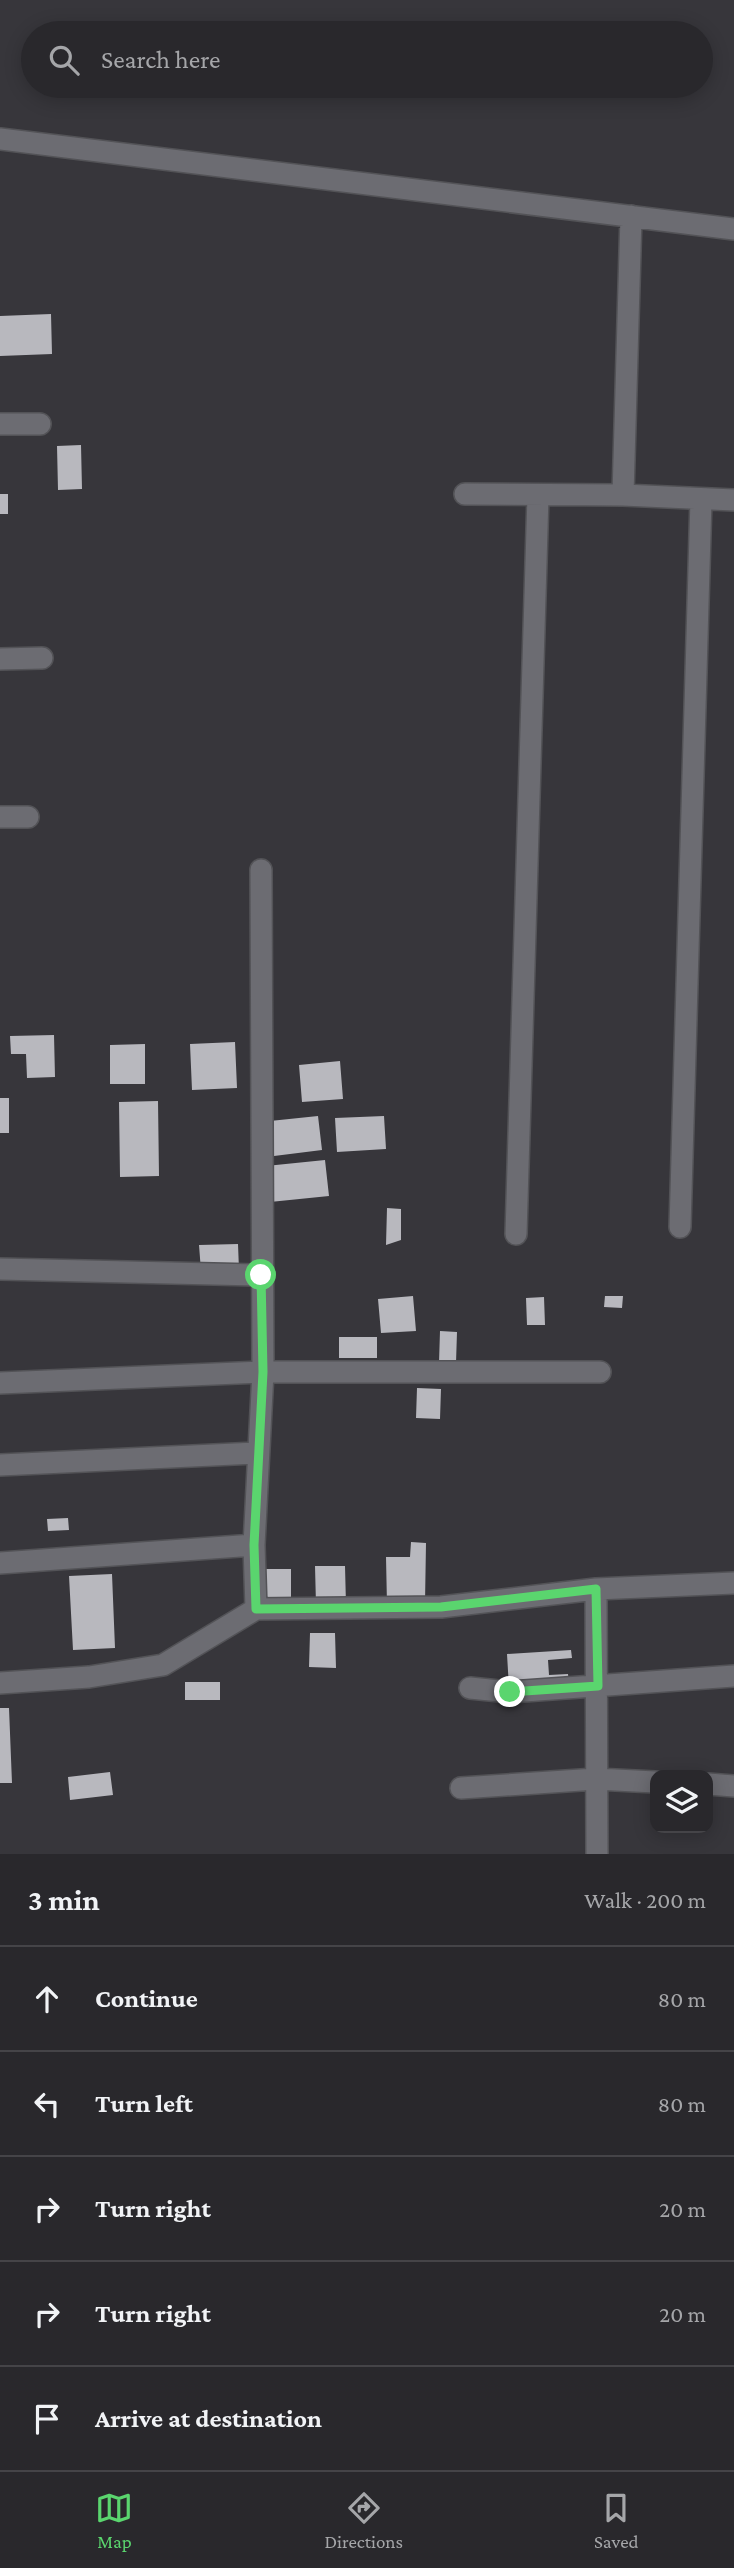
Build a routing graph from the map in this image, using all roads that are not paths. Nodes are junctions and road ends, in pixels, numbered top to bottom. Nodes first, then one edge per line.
1 (0, 139) edge
2 (632, 216) junction
3 (734, 229) edge
4 (0, 424) edge
5 (40, 424) dead end
6 (465, 494) dead end
7 (538, 495) junction
8 (623, 495) junction
9 (701, 499) junction
10 (734, 500) edge
11 (42, 657) dead end
12 (0, 659) edge
13 (0, 817) edge
14 (28, 817) dead end
15 (261, 870) dead end
16 (680, 1227) dead end
17 (516, 1234) dead end
18 (0, 1269) edge
19 (261, 1275) junction
20 (263, 1372) junction
21 (600, 1372) dead end
22 (0, 1383) edge
23 (258, 1453) junction
24 (0, 1465) edge
25 (254, 1545) junction
26 (0, 1563) edge
27 (734, 1583) edge
28 (596, 1589) junction
29 (256, 1609) junction
30 (734, 1676) edge
31 (0, 1683) edge
32 (598, 1686) junction
33 (470, 1688) dead end
34 (596, 1779) junction
35 (650, 1782) edge
36 (713, 1784) edge
37 (734, 1786) edge
38 (461, 1788) dead end
39 (597, 1854) edge

1 - 2 street
2 - 3 street
2 - 8 street
4 - 5 street
6 - 7 street
7 - 8 street
7 - 17 street
8 - 9 street
9 - 10 street
9 - 16 street
11 - 12 street
13 - 14 street
15 - 19 street
18 - 19 street
19 - 20 street
20 - 21 street
20 - 22 street
20 - 23 street
23 - 24 street
23 - 25 street
25 - 26 street
25 - 29 street
27 - 28 street
28 - 29 street
28 - 32 street
29 - 31 street
30 - 32 street
32 - 33 street
32 - 34 street
34 - 35 street
34 - 38 street
34 - 39 street
36 - 37 street

